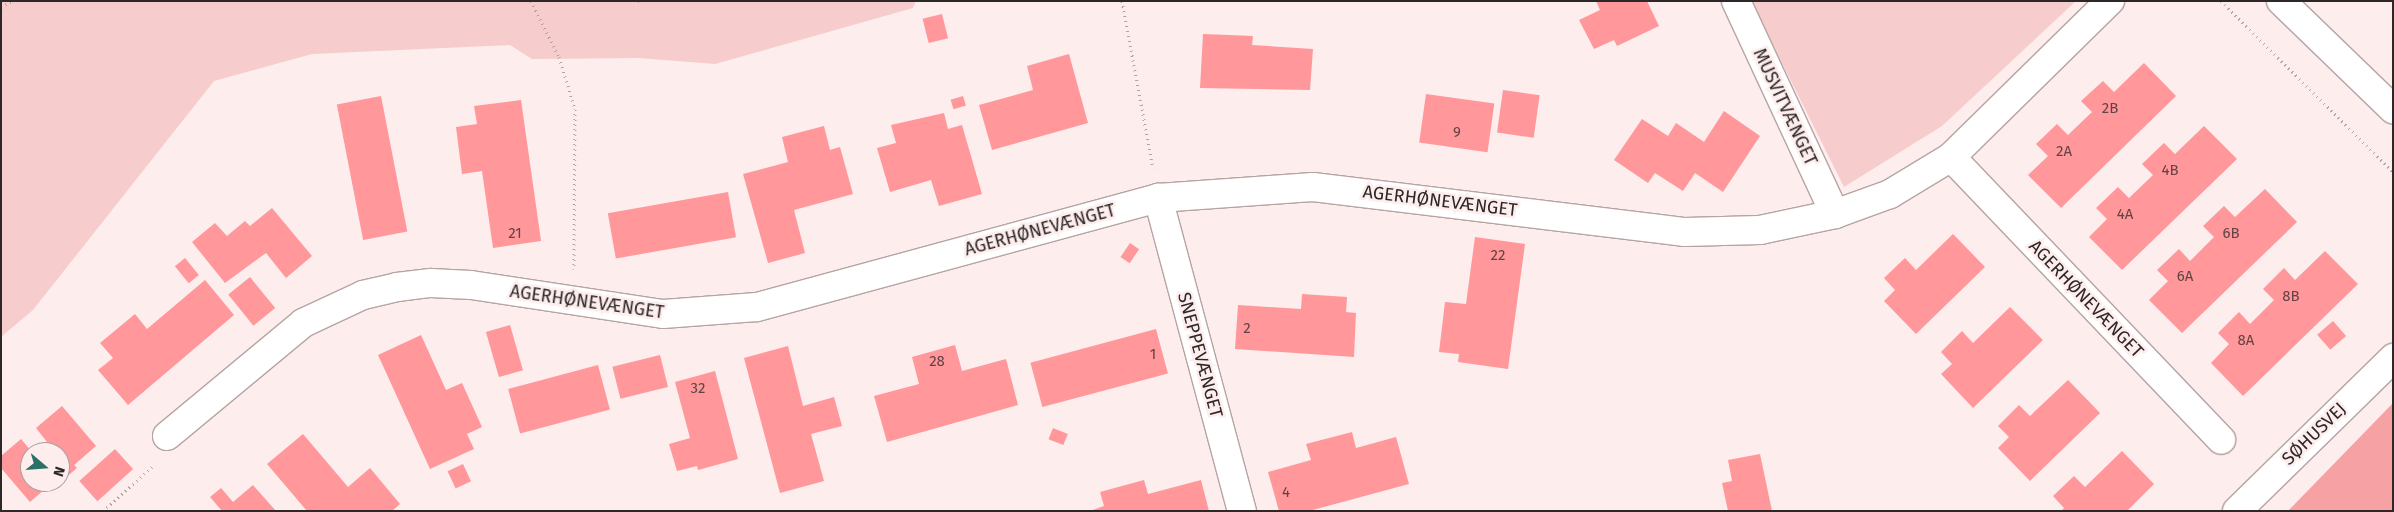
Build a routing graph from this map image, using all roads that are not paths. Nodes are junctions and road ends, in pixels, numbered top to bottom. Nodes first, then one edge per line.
1 (1736, 1) edge
2 (2110, 1) edge
3 (2281, 1) edge
4 (2393, 109) edge
5 (1952, 158) junction
6 (1158, 198) junction
7 (1835, 214) junction
8 (2393, 358) edge
9 (167, 436) road end
10 (2221, 440) dead end
11 (1242, 511) edge
12 (2237, 511) edge

1 - 7 street, MUSVITVÆNGET
2 - 5 street, AGERHØNEVÆNGET
3 - 4 street
5 - 7 street, AGERHØNEVÆNGET
5 - 10 street, AGERHØNEVÆNGET
6 - 7 street, AGERHØNEVÆNGET
6 - 9 street, AGERHØNEVÆNGET
6 - 11 street, SNEPPEVÆNGET
8 - 12 street, SØHUSVEJ

